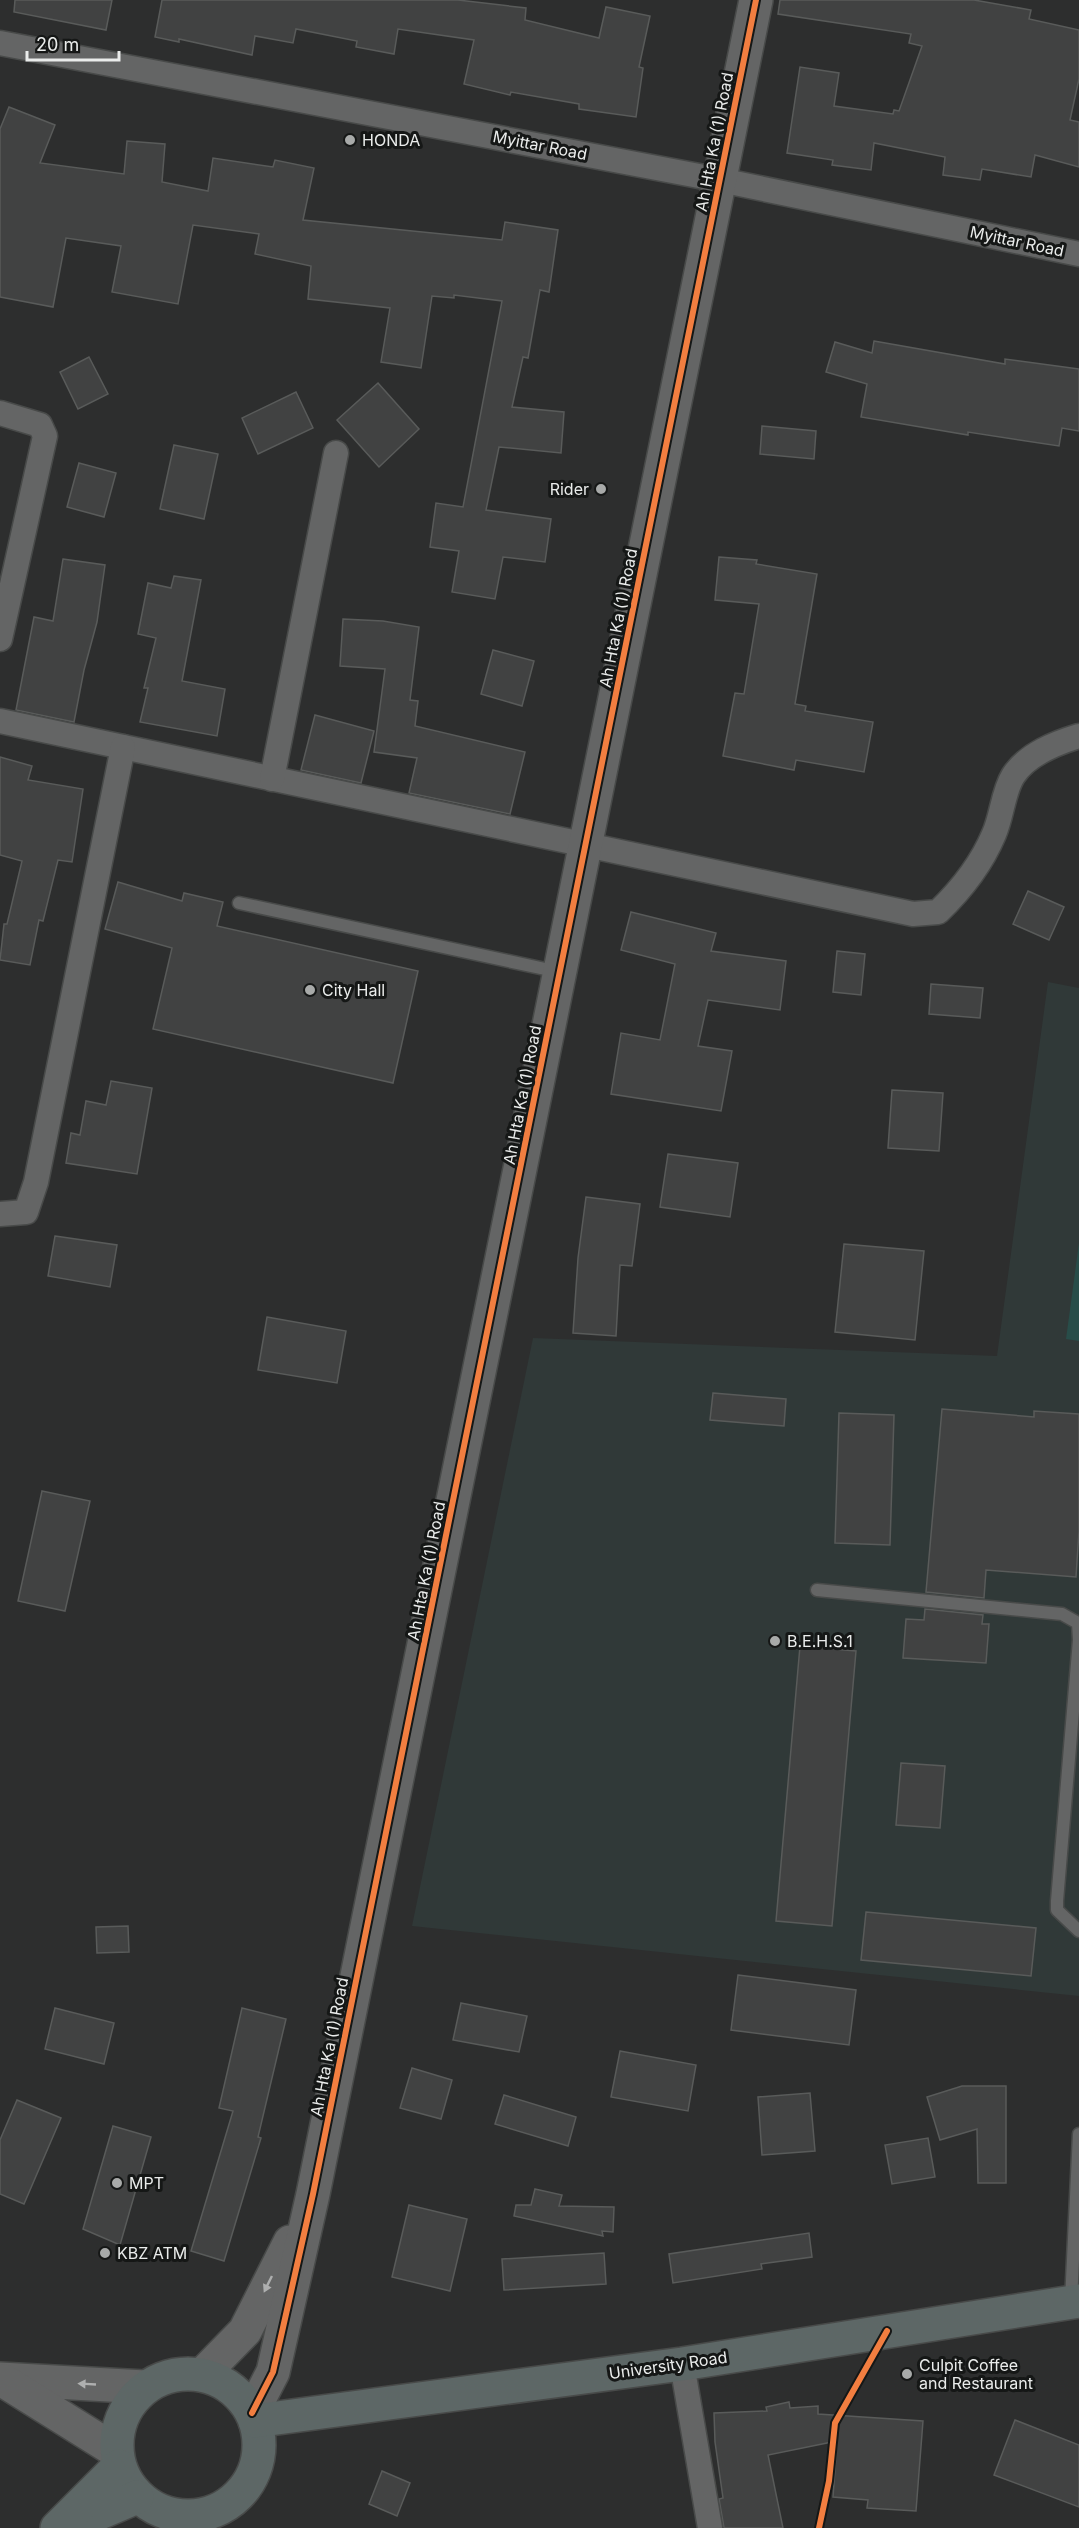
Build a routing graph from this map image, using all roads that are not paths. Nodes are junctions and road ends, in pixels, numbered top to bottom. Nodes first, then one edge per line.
1 (756, 0) edge
2 (0, 43) edge
3 (720, 180) junction
4 (1079, 254) edge
5 (0, 413) edge
6 (336, 453) dead end
7 (0, 639) edge
8 (0, 721) edge
9 (1079, 736) edge
10 (123, 747) junction
11 (272, 779) junction
12 (587, 844) junction
13 (239, 903) dead end
14 (561, 973) junction
15 (0, 1214) edge
16 (817, 1590) dead end
17 (1079, 1931) edge
18 (1079, 2134) edge
19 (313, 2194) junction
20 (1075, 2302) edge
21 (682, 2364) junction
22 (202, 2375) junction
23 (1, 2380) edge
24 (145, 2387) junction
25 (253, 2417) junction
26 (117, 2459) junction
27 (137, 2497) junction
28 (187, 2523) edge
29 (57, 2528) edge
30 (66, 2528) edge
31 (710, 2528) edge

1 - 3 street, Ah Hta Ka (1) Road
2 - 3 street, Myittar Road
3 - 4 street, Myittar Road
3 - 12 street, Ah Hta Ka (1) Road
5 - 7 street
6 - 11 street
8 - 10 street
9 - 12 street
10 - 11 street
10 - 15 street
11 - 12 street
12 - 14 street, Ah Hta Ka (1) Road
13 - 14 lane
14 - 19 street, Ah Hta Ka (1) Road
16 - 17 lane
18 - 20 lane
19 -> 22 street
19 - 25 street
20 - 21 highway, University Road
21 - 25 highway, University Road
21 - 31 street
22 - 24 highway
22 - 25 highway
24 -> 23 street
23 - 26 street
24 - 26 highway
25 - 28 highway
26 - 27 highway
26 - 29 highway
27 - 28 highway
27 - 30 highway

